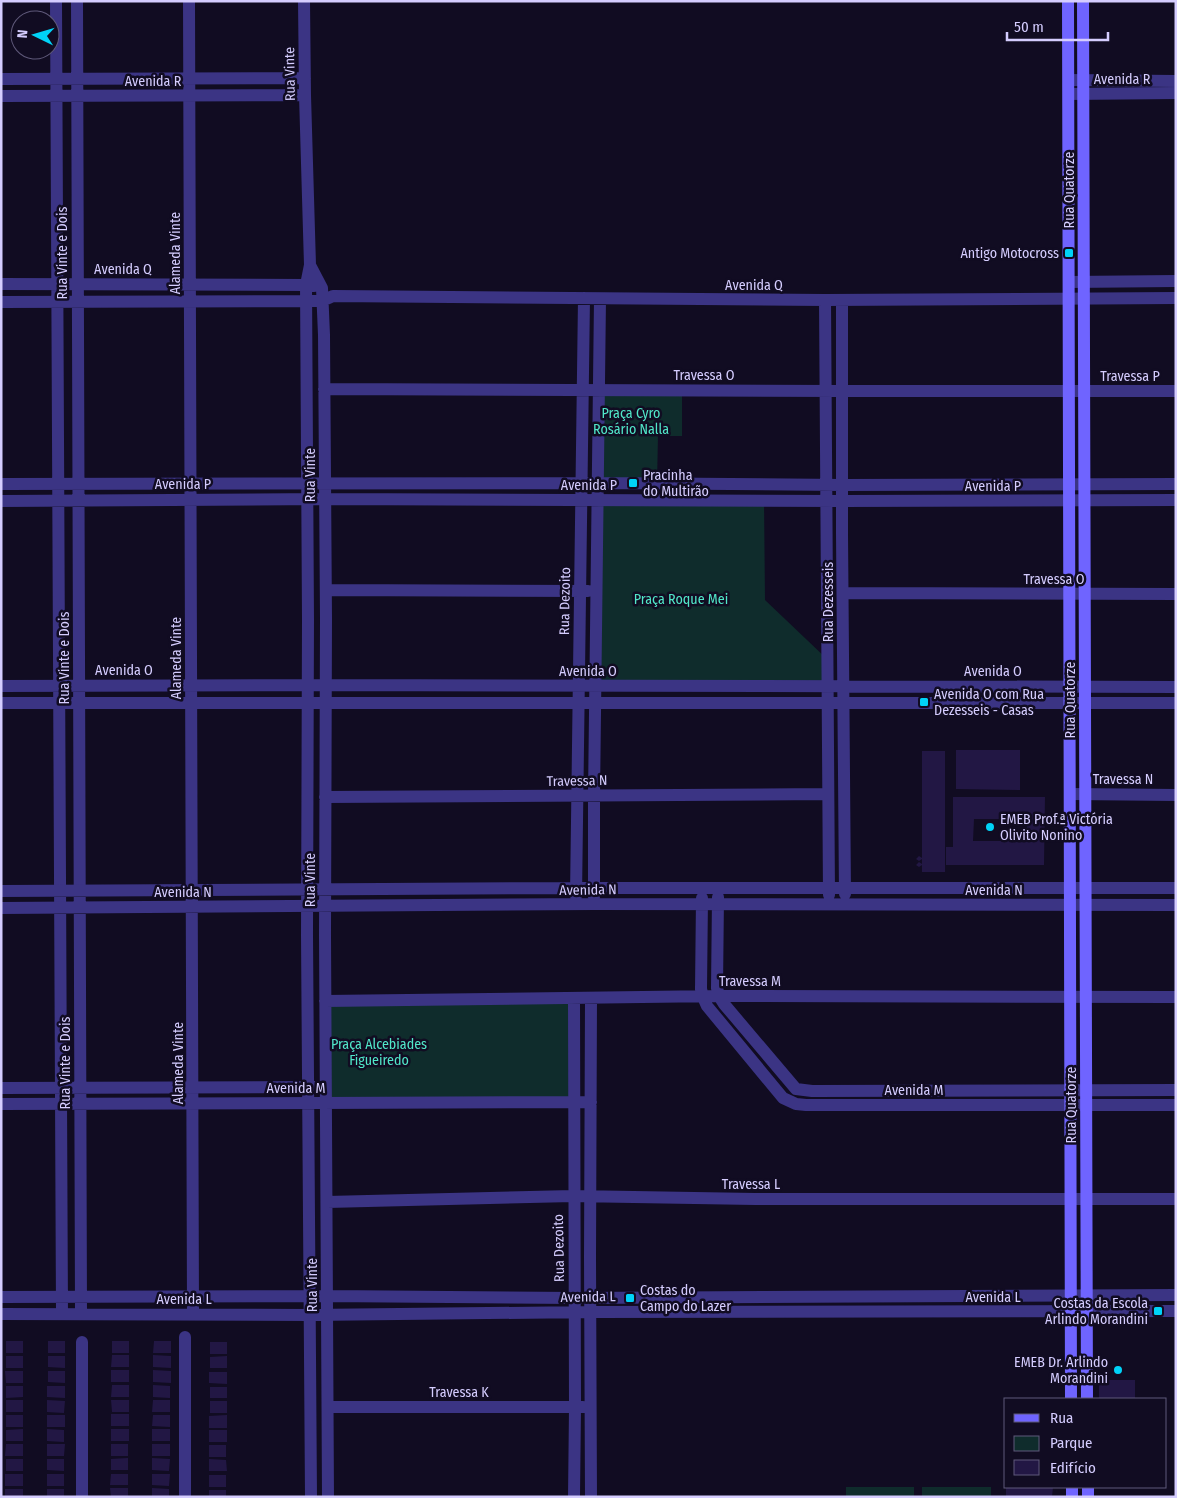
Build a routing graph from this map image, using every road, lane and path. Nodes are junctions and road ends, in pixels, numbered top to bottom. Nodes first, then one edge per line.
1 (56, 1) edge
2 (77, 1) edge
3 (189, 1) edge
4 (304, 1) edge
5 (1068, 1) edge
6 (1083, 1) edge
7 (56, 78) junction
8 (77, 78) junction
9 (189, 78) junction
10 (305, 78) junction
11 (1, 79) edge
12 (1084, 80) junction
13 (1176, 81) edge
14 (1068, 87) junction
15 (1176, 93) edge
16 (1084, 94) junction
17 (305, 95) junction
18 (1, 96) edge
19 (56, 96) junction
20 (77, 96) junction
21 (189, 96) junction
22 (310, 266) junction
23 (1069, 282) junction
24 (1083, 282) junction
25 (1176, 282) edge
26 (1, 284) edge
27 (57, 284) junction
28 (77, 284) junction
29 (190, 284) junction
30 (306, 285) junction
31 (325, 295) junction
32 (584, 298) junction
33 (600, 298) junction
34 (1083, 298) junction
35 (1176, 298) edge
36 (1069, 299) junction
37 (825, 300) junction
38 (842, 300) junction
39 (57, 301) junction
40 (78, 301) junction
41 (306, 301) junction
42 (1, 302) edge
43 (190, 302) junction
44 (324, 389) junction
45 (583, 389) junction
46 (599, 390) junction
47 (826, 391) junction
48 (842, 391) junction
49 (1069, 391) junction
50 (1084, 391) junction
51 (1176, 391) edge
52 (500, 483) junction
53 (581, 483) junction
54 (598, 483) junction
55 (1, 484) edge
56 (58, 484) junction
57 (78, 484) junction
58 (191, 484) junction
59 (307, 484) junction
60 (325, 484) junction
61 (692, 484) junction
62 (1176, 484) edge
63 (826, 485) junction
64 (842, 485) junction
65 (1070, 485) junction
66 (1084, 485) junction
67 (307, 499) junction
68 (325, 499) junction
69 (1, 500) edge
70 (58, 500) junction
71 (78, 500) junction
72 (191, 500) junction
73 (499, 500) junction
74 (581, 500) junction
75 (598, 500) junction
76 (694, 500) junction
77 (1176, 500) edge
78 (826, 501) junction
79 (842, 501) junction
80 (1070, 501) junction
81 (1084, 501) junction
82 (326, 590) junction
83 (580, 591) junction
84 (596, 591) junction
85 (843, 592) junction
86 (1070, 594) junction
87 (1084, 594) junction
88 (1176, 594) edge
89 (79, 685) junction
90 (308, 685) junction
91 (326, 685) junction
92 (1, 686) edge
93 (59, 686) junction
94 (192, 686) junction
95 (579, 686) junction
96 (596, 686) junction
97 (828, 686) junction
98 (843, 686) junction
99 (1070, 686) junction
100 (1085, 686) junction
101 (1176, 687) edge
102 (59, 702) junction
103 (79, 702) junction
104 (192, 702) junction
105 (308, 702) junction
106 (326, 702) junction
107 (578, 702) junction
108 (596, 702) junction
109 (828, 702) junction
110 (844, 702) junction
111 (1085, 702) junction
112 (1, 703) edge
113 (1070, 703) junction
114 (1176, 703) edge
115 (828, 794) junction
116 (1070, 794) junction
117 (1085, 794) junction
118 (1176, 795) edge
119 (577, 796) junction
120 (594, 796) junction
121 (325, 797) junction
122 (576, 888) junction
123 (594, 888) junction
124 (702, 888) junction
125 (718, 888) junction
126 (829, 888) junction
127 (845, 888) junction
128 (1070, 888) junction
129 (1085, 888) junction
130 (1176, 888) edge
131 (192, 890) junction
132 (307, 890) junction
133 (325, 890) junction
134 (1, 891) edge
135 (60, 891) junction
136 (79, 891) junction
137 (595, 904) junction
138 (702, 904) junction
139 (718, 904) junction
140 (845, 904) junction
141 (576, 905) junction
142 (829, 905) junction
143 (1070, 905) junction
144 (1085, 905) junction
145 (1176, 905) edge
146 (307, 907) junction
147 (325, 907) junction
148 (1, 908) edge
149 (60, 908) junction
150 (79, 908) junction
151 (192, 908) junction
152 (719, 996) junction
153 (703, 997) junction
154 (1070, 997) junction
155 (1085, 997) junction
156 (1176, 997) edge
157 (574, 998) junction
158 (591, 998) junction
159 (325, 1001) junction
160 (80, 1087) junction
161 (193, 1087) junction
162 (308, 1087) junction
163 (326, 1087) junction
164 (1, 1088) edge
165 (60, 1088) junction
166 (1086, 1090) junction
167 (1176, 1090) edge
168 (801, 1091) junction
169 (1070, 1091) junction
170 (573, 1102) junction
171 (591, 1102) junction
172 (308, 1103) junction
173 (326, 1103) junction
174 (1, 1104) edge
175 (60, 1104) junction
176 (80, 1104) junction
177 (193, 1104) junction
178 (796, 1104) junction
179 (1070, 1105) junction
180 (1086, 1105) junction
181 (1176, 1105) edge
182 (573, 1196) junction
183 (590, 1196) junction
184 (1071, 1198) junction
185 (1086, 1198) junction
186 (1176, 1199) edge
187 (327, 1202) junction
188 (1176, 1295) edge
189 (194, 1296) junction
190 (309, 1296) junction
191 (327, 1296) junction
192 (1071, 1296) junction
193 (1086, 1296) junction
194 (1, 1297) edge
195 (61, 1297) junction
196 (81, 1297) junction
197 (875, 1297) junction
198 (575, 1298) junction
199 (590, 1298) junction
200 (1176, 1311) edge
201 (590, 1312) junction
202 (876, 1312) junction
203 (1071, 1312) junction
204 (1086, 1312) junction
205 (575, 1313) junction
206 (1, 1314) edge
207 (62, 1314) junction
208 (81, 1314) junction
209 (194, 1314) junction
210 (327, 1314) junction
211 (310, 1315) junction
212 (184, 1337) dead end
213 (82, 1342) dead end
214 (1071, 1398) edge
215 (1087, 1398) edge
216 (590, 1406) junction
217 (328, 1407) junction
218 (575, 1407) junction
219 (82, 1497) edge
220 (185, 1497) edge
221 (311, 1497) edge
222 (328, 1497) edge
223 (574, 1497) edge
224 (591, 1497) edge

1 - 7 street, Rua Vinte e Dois
2 - 8 street, Rua Vinte e Dois
3 - 9 street, Alameda Vinte
4 - 10 street, Rua Vinte
5 - 14 street, Rua Quatorze
6 - 12 street, Rua Quatorze
7 - 8 street, Avenida R
7 - 11 street, Avenida R
7 - 19 street, Rua Vinte e Dois
8 - 9 street, Avenida R
8 - 20 street, Rua Vinte e Dois
9 - 10 street, Avenida R
9 - 21 street, Alameda Vinte
10 - 17 street, Rua Vinte
12 - 13 street, Avenida R
12 - 14 street, Avenida R
12 - 16 street, Rua Quatorze
14 - 16 street, Avenida R
14 - 23 street, Rua Quatorze
15 - 16 street, Avenida R
16 - 24 street, Rua Quatorze
17 - 21 street, Avenida R
17 - 22 street, Rua Vinte
18 - 19 street, Avenida R
19 - 20 street, Avenida R
19 - 27 street, Rua Vinte e Dois
20 - 21 street, Avenida R
20 - 28 street, Rua Vinte e Dois
21 - 29 street, Alameda Vinte
22 - 30 street, Rua Vinte
22 - 31 street, Rua Vinte
23 - 24 street
23 - 36 street, Rua Quatorze
24 - 25 street
24 - 34 street, Rua Quatorze
26 - 27 street, Avenida Q
27 - 28 street, Avenida Q
27 - 39 street, Rua Vinte e Dois
28 - 29 street, Avenida Q
28 - 40 street, Rua Vinte e Dois
29 - 30 street, Avenida Q
29 - 43 street, Alameda Vinte
30 - 31 street, Avenida Q
30 - 41 street, Rua Vinte
31 - 32 street, Avenida Q
31 - 41 street, Avenida Q
31 - 44 street, Rua Vinte
32 - 33 street, Avenida Q
32 - 45 street, Rua Dezoito
33 - 37 street, Avenida Q
33 - 46 street
34 - 35 street, Avenida Q
34 - 36 street, Avenida Q
34 - 50 street, Rua Quatorze
36 - 38 street, Avenida Q
36 - 49 street, Rua Quatorze
37 - 38 street, Avenida Q
37 - 47 street, Rua Dezesseis
38 - 48 street, Rua Dezesseis
39 - 40 street, Avenida Q
39 - 42 street, Avenida Q
39 - 56 street, Rua Vinte e Dois
40 - 43 street, Avenida Q
40 - 57 street, Rua Vinte e Dois
41 - 43 street, Avenida Q
41 - 59 street, Rua Vinte
43 - 58 street, Alameda Vinte
44 - 45 street, Travessa O
44 - 60 street, Rua Vinte
45 - 46 street, Travessa O
45 - 53 street, Rua Dezoito
46 - 47 street, Travessa O
46 - 54 street
47 - 48 street, Travessa O
47 - 63 street, Rua Dezesseis
48 - 49 street, Travessa O
48 - 64 street, Rua Dezesseis
49 - 50 street, Travessa O
49 - 65 street, Rua Quatorze
50 - 51 street, Travessa P
50 - 66 street, Rua Quatorze
52 - 53 street, Avenida P
52 - 60 street, Avenida P
52 - 73 street
53 - 54 street, Avenida P
53 - 74 street, Rua Dezoito
54 - 61 street, Avenida P
54 - 75 street
55 - 56 street, Avenida P
56 - 57 street, Avenida P
56 - 70 street, Rua Vinte e Dois
57 - 58 street, Avenida P
57 - 71 street, Rua Vinte e Dois
58 - 59 street, Avenida P
58 - 72 street, Alameda Vinte
59 - 60 street, Avenida P
59 - 67 street, Rua Vinte
60 - 68 street, Rua Vinte
61 - 63 street, Avenida P
61 - 76 street
62 - 66 street, Avenida P
63 - 64 street, Avenida P
63 - 78 street, Rua Dezesseis
64 - 65 street, Avenida P
64 - 79 street, Rua Dezesseis
65 - 66 street, Avenida P
65 - 80 street, Rua Quatorze
66 - 81 street, Rua Quatorze
67 - 68 street, Avenida P
67 - 72 street, Avenida P
67 - 90 street, Rua Vinte
68 - 73 street, Avenida P
68 - 82 street, Rua Vinte
69 - 70 street, Avenida P
70 - 71 street, Avenida P
70 - 93 street, Rua Vinte e Dois
71 - 72 street, Avenida P
71 - 89 street, Rua Vinte e Dois
72 - 94 street, Alameda Vinte
73 - 74 street, Avenida P
74 - 75 street, Avenida P
74 - 83 street, Rua Dezoito
75 - 76 street, Avenida P
75 - 84 street
76 - 78 street, Avenida P
77 - 81 street, Avenida P
78 - 79 street, Avenida P
78 - 97 street, Rua Dezesseis
79 - 80 street, Avenida P
79 - 85 street, Rua Dezesseis
80 - 81 street, Avenida P
80 - 86 street, Rua Quatorze
81 - 87 street, Rua Quatorze
82 - 83 street
82 - 91 street, Rua Vinte
83 - 84 street
83 - 95 street, Rua Dezoito
84 - 96 street
85 - 86 street, Travessa O
85 - 98 street, Rua Dezesseis
86 - 87 street, Travessa O
86 - 99 street, Rua Quatorze
87 - 88 street, Travessa O
87 - 100 street, Rua Quatorze
89 - 93 street, Avenida O
89 - 94 street, Avenida O
89 - 103 street, Rua Vinte e Dois
90 - 91 street, Avenida O
90 - 94 street, Avenida O
90 - 105 street, Rua Vinte
91 - 95 street, Avenida O
91 - 106 street, Rua Vinte
92 - 93 street, Avenida O
93 - 102 street, Rua Vinte e Dois
94 - 104 street, Alameda Vinte
95 - 96 street, Avenida O
95 - 107 street, Rua Dezoito
96 - 97 street, Avenida O
96 - 108 street
97 - 98 street, Avenida O
97 - 109 street, Rua Dezesseis
98 - 99 street, Avenida O
98 - 110 street, Rua Dezesseis
99 - 100 street, Avenida O
99 - 113 street, Rua Quatorze
100 - 101 street, Avenida O
100 - 111 street, Rua Quatorze
102 - 103 street
102 - 112 street
102 - 135 street, Rua Vinte e Dois
103 - 104 street
103 - 136 street, Rua Vinte e Dois
104 - 105 street
104 - 131 street, Alameda Vinte
105 - 106 street
105 - 132 street, Rua Vinte
106 - 107 street
106 - 121 street, Rua Vinte
107 - 108 street
107 - 119 street, Rua Dezoito
108 - 109 street
108 - 120 street
109 - 110 street
109 - 115 street, Rua Dezesseis
110 - 113 street
110 - 127 street, Rua Dezesseis
111 - 113 street
111 - 114 street
111 - 117 street, Rua Quatorze
113 - 116 street, Rua Quatorze
115 - 120 street, Travessa N
115 - 126 street, Rua Dezesseis
116 - 117 street, Travessa N
116 - 128 street, Rua Quatorze
117 - 118 street, Travessa N
117 - 129 street, Rua Quatorze
119 - 120 street, Travessa N
119 - 121 street, Travessa N
119 - 122 street, Rua Dezoito
120 - 123 street
121 - 133 street, Rua Vinte
122 - 123 street, Avenida N
122 - 133 street, Avenida N
122 - 141 street, Rua Dezoito
123 - 124 street, Avenida N
123 - 137 street
124 - 125 street, Avenida N
124 - 138 street
125 - 126 street, Avenida N
125 - 139 street
126 - 127 street, Avenida N
126 - 142 street, Rua Dezesseis
127 - 128 street, Avenida N
127 - 140 street, Rua Dezesseis
128 - 129 street, Avenida N
128 - 143 street, Rua Quatorze
129 - 130 street, Avenida N
129 - 144 street, Rua Quatorze
131 - 132 street, Avenida N
131 - 136 street, Avenida N
131 - 151 street, Alameda Vinte
132 - 133 street, Avenida N
132 - 146 street, Rua Vinte
133 - 147 street, Rua Vinte
134 - 135 street, Avenida N
135 - 136 street, Avenida N
135 - 149 street, Rua Vinte e Dois
136 - 150 street, Rua Vinte e Dois
137 - 138 street, Avenida N
137 - 141 street, Avenida N
138 - 139 street, Avenida N
138 - 153 street
139 - 142 street, Avenida N
139 - 152 street
140 - 142 street, Avenida N
140 - 143 street, Avenida N
141 - 147 street, Avenida N
143 - 144 street, Avenida N
143 - 154 street, Rua Quatorze
144 - 145 street, Avenida N
144 - 155 street, Rua Quatorze
146 - 147 street, Avenida N
146 - 151 street, Avenida N
146 - 162 street, Rua Vinte
147 - 159 street, Rua Vinte
148 - 149 street, Avenida N
149 - 150 street, Avenida N
149 - 165 street, Rua Vinte e Dois
150 - 151 street, Avenida N
150 - 160 street, Rua Vinte e Dois
151 - 161 street, Alameda Vinte
152 - 153 street, Travessa M
152 - 154 street, Travessa M
152 - 168 street
153 - 158 street, Travessa M
153 - 178 street
154 - 155 street, Travessa M
154 - 169 street, Rua Quatorze
155 - 156 street, Travessa M
155 - 166 street, Rua Quatorze
157 - 158 street, Travessa M
157 - 159 street, Travessa M
157 - 170 street, Rua Dezoito
158 - 171 street
159 - 163 street, Rua Vinte
160 - 161 street, Avenida M
160 - 165 street, Avenida M
160 - 176 street, Rua Vinte e Dois
161 - 162 street, Avenida M
161 - 177 street, Alameda Vinte
162 - 163 street, Avenida M
162 - 172 street, Rua Vinte
163 - 173 street, Rua Vinte
164 - 165 street, Avenida M
165 - 175 street, Rua Vinte e Dois
166 - 167 street, Avenida M
166 - 169 street, Avenida M
166 - 180 street, Rua Quatorze
168 - 169 street, Avenida M
168 - 178 street
169 - 179 street, Rua Quatorze
170 - 171 street, Avenida M
170 - 173 street, Avenida M
170 - 182 street, Rua Dezoito
171 - 183 street
172 - 173 street, Avenida M
172 - 177 street, Avenida M
172 - 190 street, Rua Vinte
173 - 187 street, Rua Vinte
174 - 175 street, Avenida M
175 - 176 street, Avenida M
175 - 195 street, Rua Vinte e Dois
176 - 177 street, Avenida M
176 - 196 street, Rua Vinte e Dois
177 - 189 street, Alameda Vinte
178 - 179 street, Avenida M
179 - 180 street, Avenida M
179 - 184 street, Rua Quatorze
180 - 181 street, Avenida M
180 - 185 street, Rua Quatorze
182 - 183 street, Travessa L
182 - 187 street, Travessa L
182 - 198 street, Rua Dezoito
183 - 184 street, Travessa L
183 - 199 street
184 - 185 street, Travessa L
184 - 192 street, Rua Quatorze
185 - 186 street, Travessa L
185 - 193 street, Rua Quatorze
187 - 191 street, Rua Vinte
188 - 193 street, Avenida L
189 - 190 street, Avenida L
189 - 196 street, Avenida L
189 - 209 street, Alameda Vinte
190 - 191 street, Avenida L
190 - 211 street, Rua Vinte
191 - 198 street, Avenida L
191 - 210 street, Rua Vinte
192 - 193 street, Avenida L
192 - 197 street, Avenida L
192 - 203 street, Rua Quatorze
193 - 204 street, Rua Quatorze
194 - 195 street, Avenida L
195 - 196 street, Avenida L
195 - 207 street, Rua Vinte e Dois
196 - 208 street, Rua Vinte e Dois
197 - 199 street, Avenida L
197 - 202 street
198 - 199 street, Avenida L
198 - 205 street, Rua Dezoito
199 - 201 street
200 - 204 street, Avenida L
201 - 202 street, Avenida L
201 - 205 street, Avenida L
201 - 216 street
202 - 203 street, Avenida L
203 - 204 street, Avenida L
203 - 214 street, Rua Quatorze
204 - 215 street, Rua Quatorze
205 - 210 street, Avenida L
205 - 218 street, Rua Dezoito
206 - 207 street, Avenida L
207 - 208 street, Avenida L
208 - 209 street, Avenida L
209 - 211 street, Avenida L
210 - 211 street, Avenida L
210 - 217 street, Rua Vinte
211 - 221 street, Rua Vinte
212 - 220 street
213 - 219 street
216 - 218 street, Travessa K
216 - 224 street
217 - 218 street, Travessa K
217 - 222 street, Rua Vinte
218 - 223 street, Rua Dezoito

